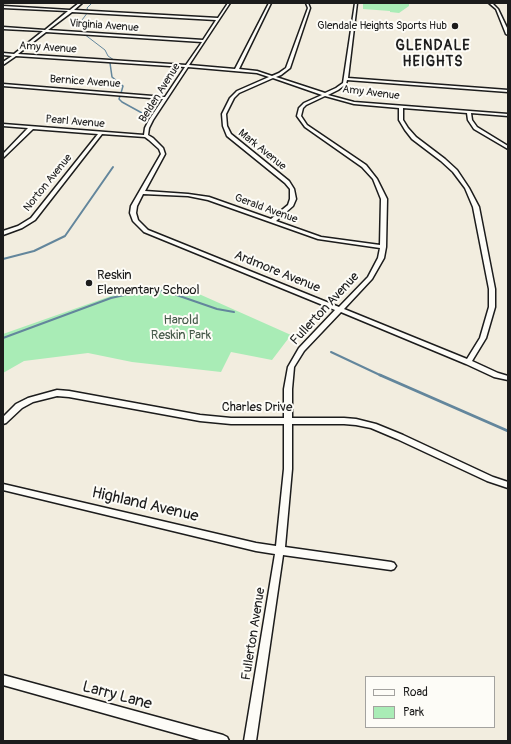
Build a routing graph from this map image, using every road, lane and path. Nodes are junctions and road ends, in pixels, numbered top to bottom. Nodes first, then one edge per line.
1 (81, 3) edge
2 (229, 3) edge
3 (270, 3) edge
4 (307, 3) edge
5 (356, 3) edge
6 (490, 3) edge
7 (3, 7) edge
8 (71, 11) junction
9 (219, 19) junction
10 (3, 28) edge
11 (45, 31) junction
12 (508, 34) edge
13 (204, 41) junction
14 (3, 54) edge
15 (14, 55) junction
16 (3, 64) edge
17 (187, 66) junction
18 (237, 69) junction
19 (273, 77) junction
20 (346, 79) junction
21 (3, 85) edge
22 (508, 91) edge
23 (324, 94) junction
24 (166, 98) junction
25 (401, 107) junction
26 (469, 112) junction
27 (508, 115) edge
28 (3, 125) edge
29 (32, 127) junction
30 (101, 133) junction
31 (146, 136) junction
32 (508, 148) edge
33 (3, 157) edge
34 (143, 192) junction
35 (272, 221) junction
36 (3, 233) edge
37 (383, 247) junction
38 (338, 310) junction
39 (468, 362) junction
40 (508, 378) edge
41 (288, 420) junction
42 (3, 421) edge
43 (508, 486) edge
44 (3, 488) edge
45 (280, 550) junction
46 (391, 566) dead end
47 (3, 680) edge
48 (222, 741) edge
49 (250, 741) edge

1 - 8 street
2 - 9 street, Belden Avenue
3 - 18 street
4 - 19 street, Mark Avenue
5 - 20 street
6 - 12 street
7 - 8 street
8 - 9 street
8 - 11 street
9 - 13 street, Belden Avenue
10 - 11 street, Virginia Avenue
11 - 13 street, Virginia Avenue
11 - 15 street
13 - 17 street, Belden Avenue
14 - 15 street, Amy Avenue
15 - 16 street
15 - 17 street, Amy Avenue
17 - 18 street, Amy Avenue
17 - 24 street, Belden Avenue
18 - 19 street, Amy Avenue
19 - 23 street, Amy Avenue
19 - 35 street, Mark Avenue
20 - 22 street
20 - 23 street, Fullerton Avenue
21 - 24 street, Bernice Avenue
23 - 25 street, Amy Avenue
23 - 37 street, Fullerton Avenue
24 - 31 street, Belden Avenue
25 - 26 street, Amy Avenue
25 - 39 street
26 - 27 street, Amy Avenue
26 - 32 street
28 - 29 street, Pearl Avenue
29 - 30 street, Pearl Avenue
29 - 33 street
30 - 31 street, Pearl Avenue
30 - 36 street, Norton Avenue
31 - 34 street, Belden Avenue
34 - 35 street, Gerald Avenue
34 - 38 street, Ardmore Avenue
35 - 37 street, Gerald Avenue
37 - 38 street, Fullerton Avenue
38 - 39 street, Ardmore Avenue
38 - 41 street, Fullerton Avenue
39 - 40 street, Ardmore Avenue
41 - 42 street, Charles Drive
41 - 43 street, Charles Drive
41 - 45 street, Fullerton Avenue
44 - 45 street, Highland Avenue
45 - 46 street, Highland Avenue
45 - 49 street, Fullerton Avenue
47 - 48 street, Larry Lane

